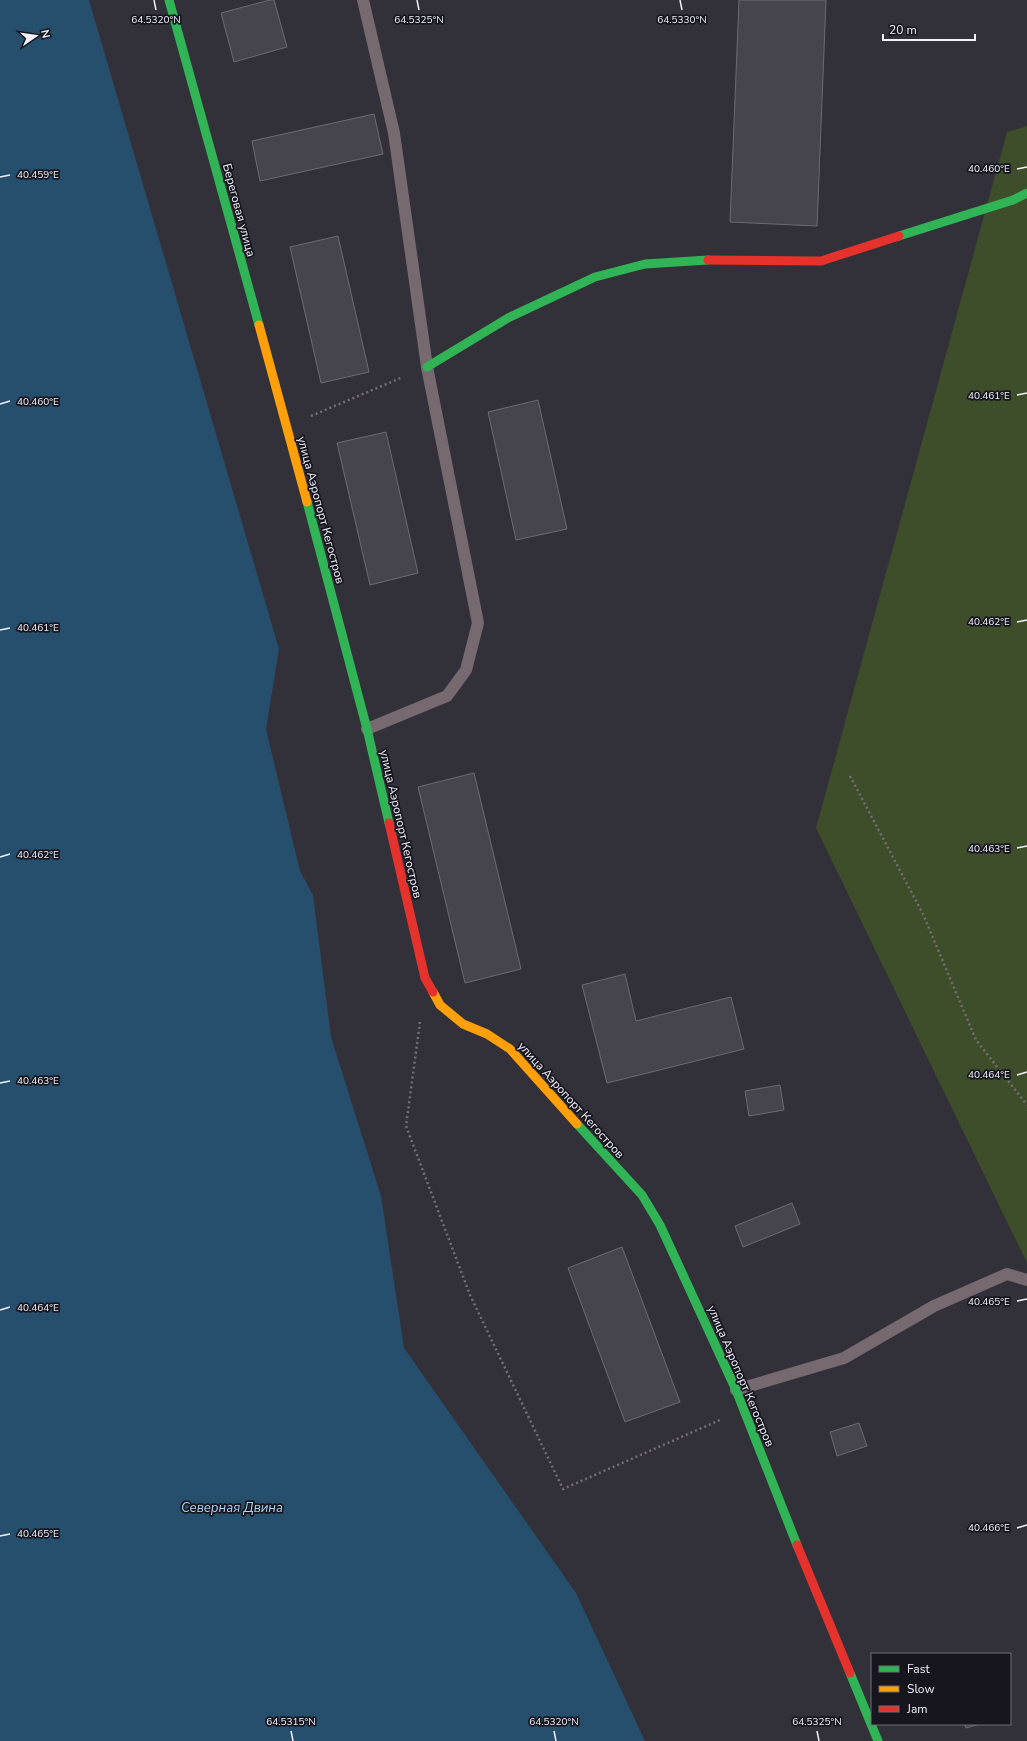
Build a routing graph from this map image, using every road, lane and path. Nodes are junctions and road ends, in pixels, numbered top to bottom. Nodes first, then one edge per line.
1 (169, 0) edge
2 (363, 0) edge
3 (1027, 192) edge
4 (427, 367) junction
5 (287, 426) junction
6 (367, 729) junction
7 (850, 776) dead end
8 (420, 1017) dead end
9 (1027, 1105) edge
10 (1027, 1280) edge
11 (736, 1390) junction
12 (743, 1409) junction
13 (871, 1724) edge
14 (871, 1725) edge
15 (878, 1741) edge

1 - 5 street, Береговая улица
2 - 4 lane
3 - 4 street
4 - 5 path
4 - 6 lane
5 - 6 street, улица Аэропорт Кегостров
6 - 11 street, улица Аэропорт Кегостров
7 - 9 path
8 - 12 path
10 - 11 lane
11 - 12 street, улица Аэропорт Кегостров
12 - 13 street, улица Аэропорт Кегостров
14 - 15 street, улица Аэропорт Кегостров

